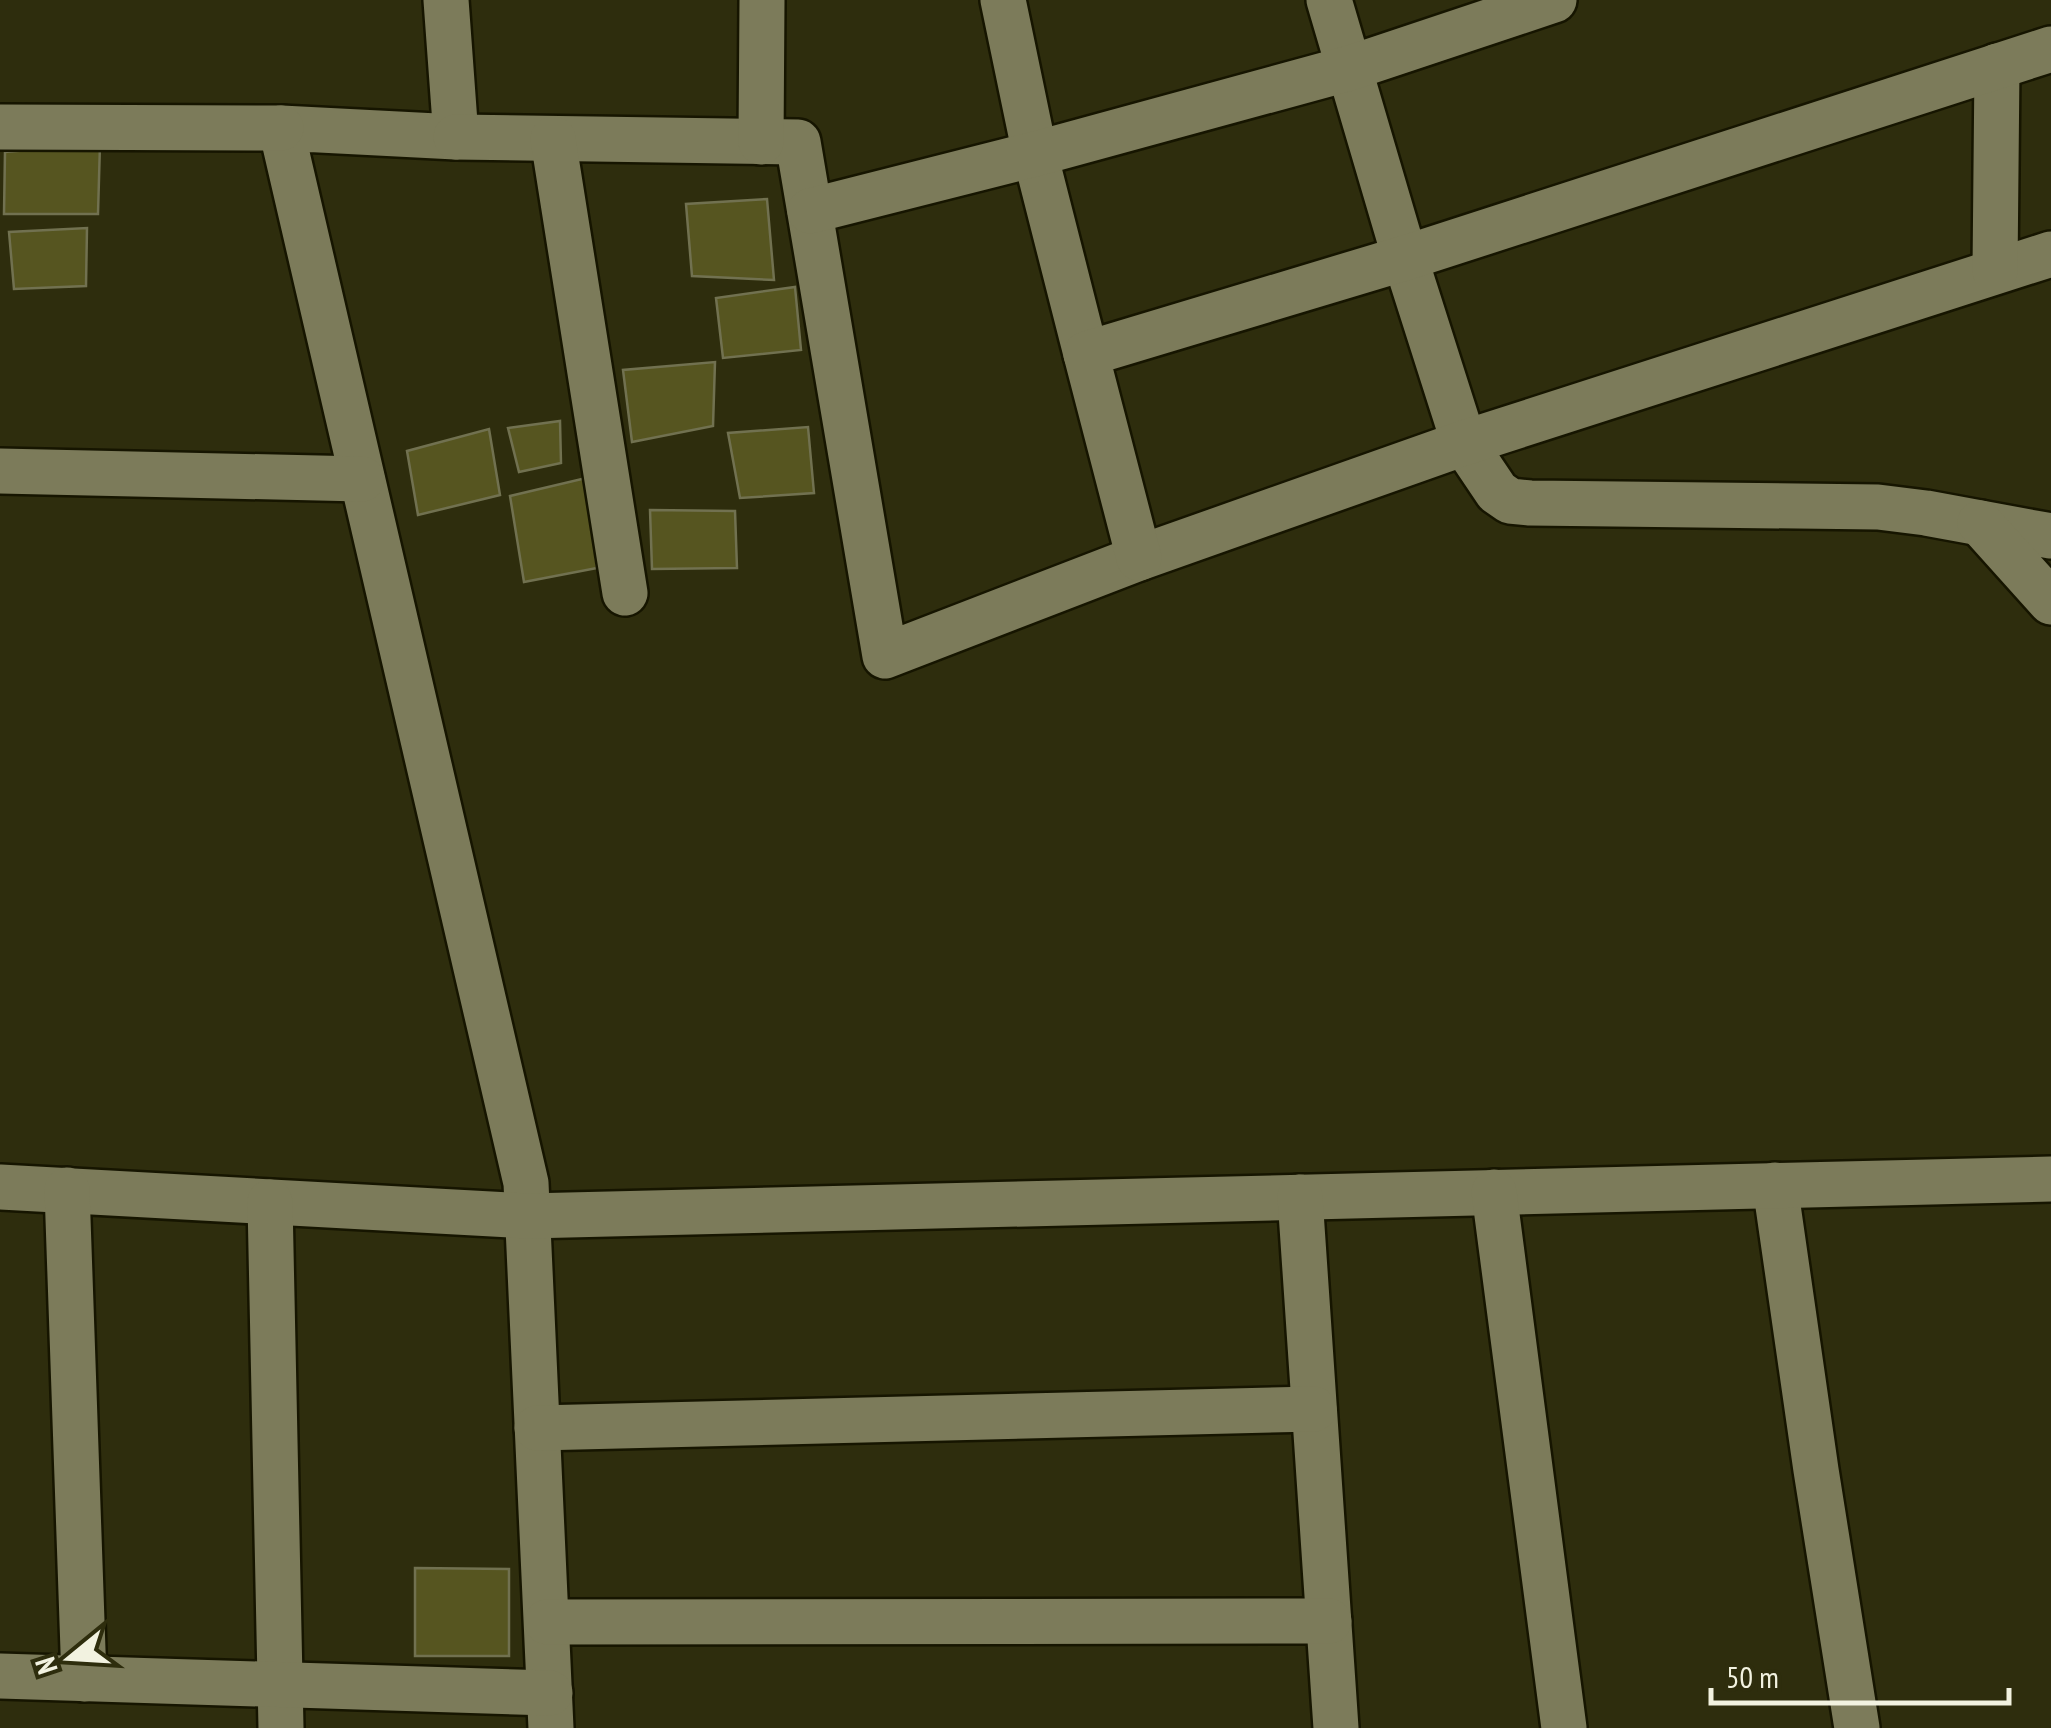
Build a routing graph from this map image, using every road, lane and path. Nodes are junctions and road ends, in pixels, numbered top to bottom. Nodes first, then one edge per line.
1 (446, 0) edge
2 (762, 0) edge
3 (1003, 0) edge
4 (1329, 0) edge
5 (1548, 1) edge
6 (2051, 48) edge
7 (1997, 66) junction
8 (1350, 68) junction
9 (0, 127) edge
10 (281, 128) junction
11 (456, 137) junction
12 (553, 139) junction
13 (762, 142) junction
14 (1035, 154) junction
15 (810, 211) junction
16 (2051, 254) edge
17 (1405, 258) junction
18 (1995, 272) junction
19 (1086, 354) junction
20 (1464, 442) junction
21 (0, 472) edge
22 (362, 479) junction
23 (1980, 522) junction
24 (2051, 536) edge
25 (1139, 558) junction
26 (625, 593) dead end
27 (2051, 602) edge
28 (2051, 1179) edge
29 (1774, 1186) junction
30 (0, 1187) edge
31 (68, 1190) junction
32 (1494, 1192) junction
33 (1300, 1197) junction
34 (270, 1202) junction
35 (527, 1216) junction
36 (1314, 1409) junction
37 (537, 1428) junction
38 (1329, 1621) junction
39 (547, 1622) junction
40 (0, 1676) edge
41 (84, 1678) junction
42 (280, 1706) edge
43 (551, 1710) edge
44 (1336, 1728) edge
45 (1564, 1728) edge
46 (1857, 1728) edge

1 - 11 street
2 - 13 street
3 - 14 street
4 - 8 street
5 - 8 street
6 - 7 street
7 - 17 street
7 - 18 street
8 - 14 street
8 - 17 street
9 - 10 street
10 - 11 street
10 - 22 street
11 - 12 street
12 - 13 street
12 - 26 street
13 - 15 street
14 - 15 street
14 - 19 street
15 - 25 street
16 - 18 street
17 - 19 street
17 - 20 street
18 - 20 street
19 - 25 street
20 - 23 street
20 - 25 street
21 - 22 street
22 - 35 street
23 - 24 street
23 - 27 street
28 - 29 street
29 - 32 street
29 - 46 street
30 - 31 street
31 - 34 street
31 - 41 street
32 - 33 street
32 - 45 street
33 - 35 street
33 - 36 street
34 - 35 street
34 - 42 street
35 - 37 street
36 - 37 street
36 - 38 street
37 - 39 street
38 - 39 street
38 - 44 street
39 - 43 street
40 - 41 street
41 - 42 street
42 - 43 street

